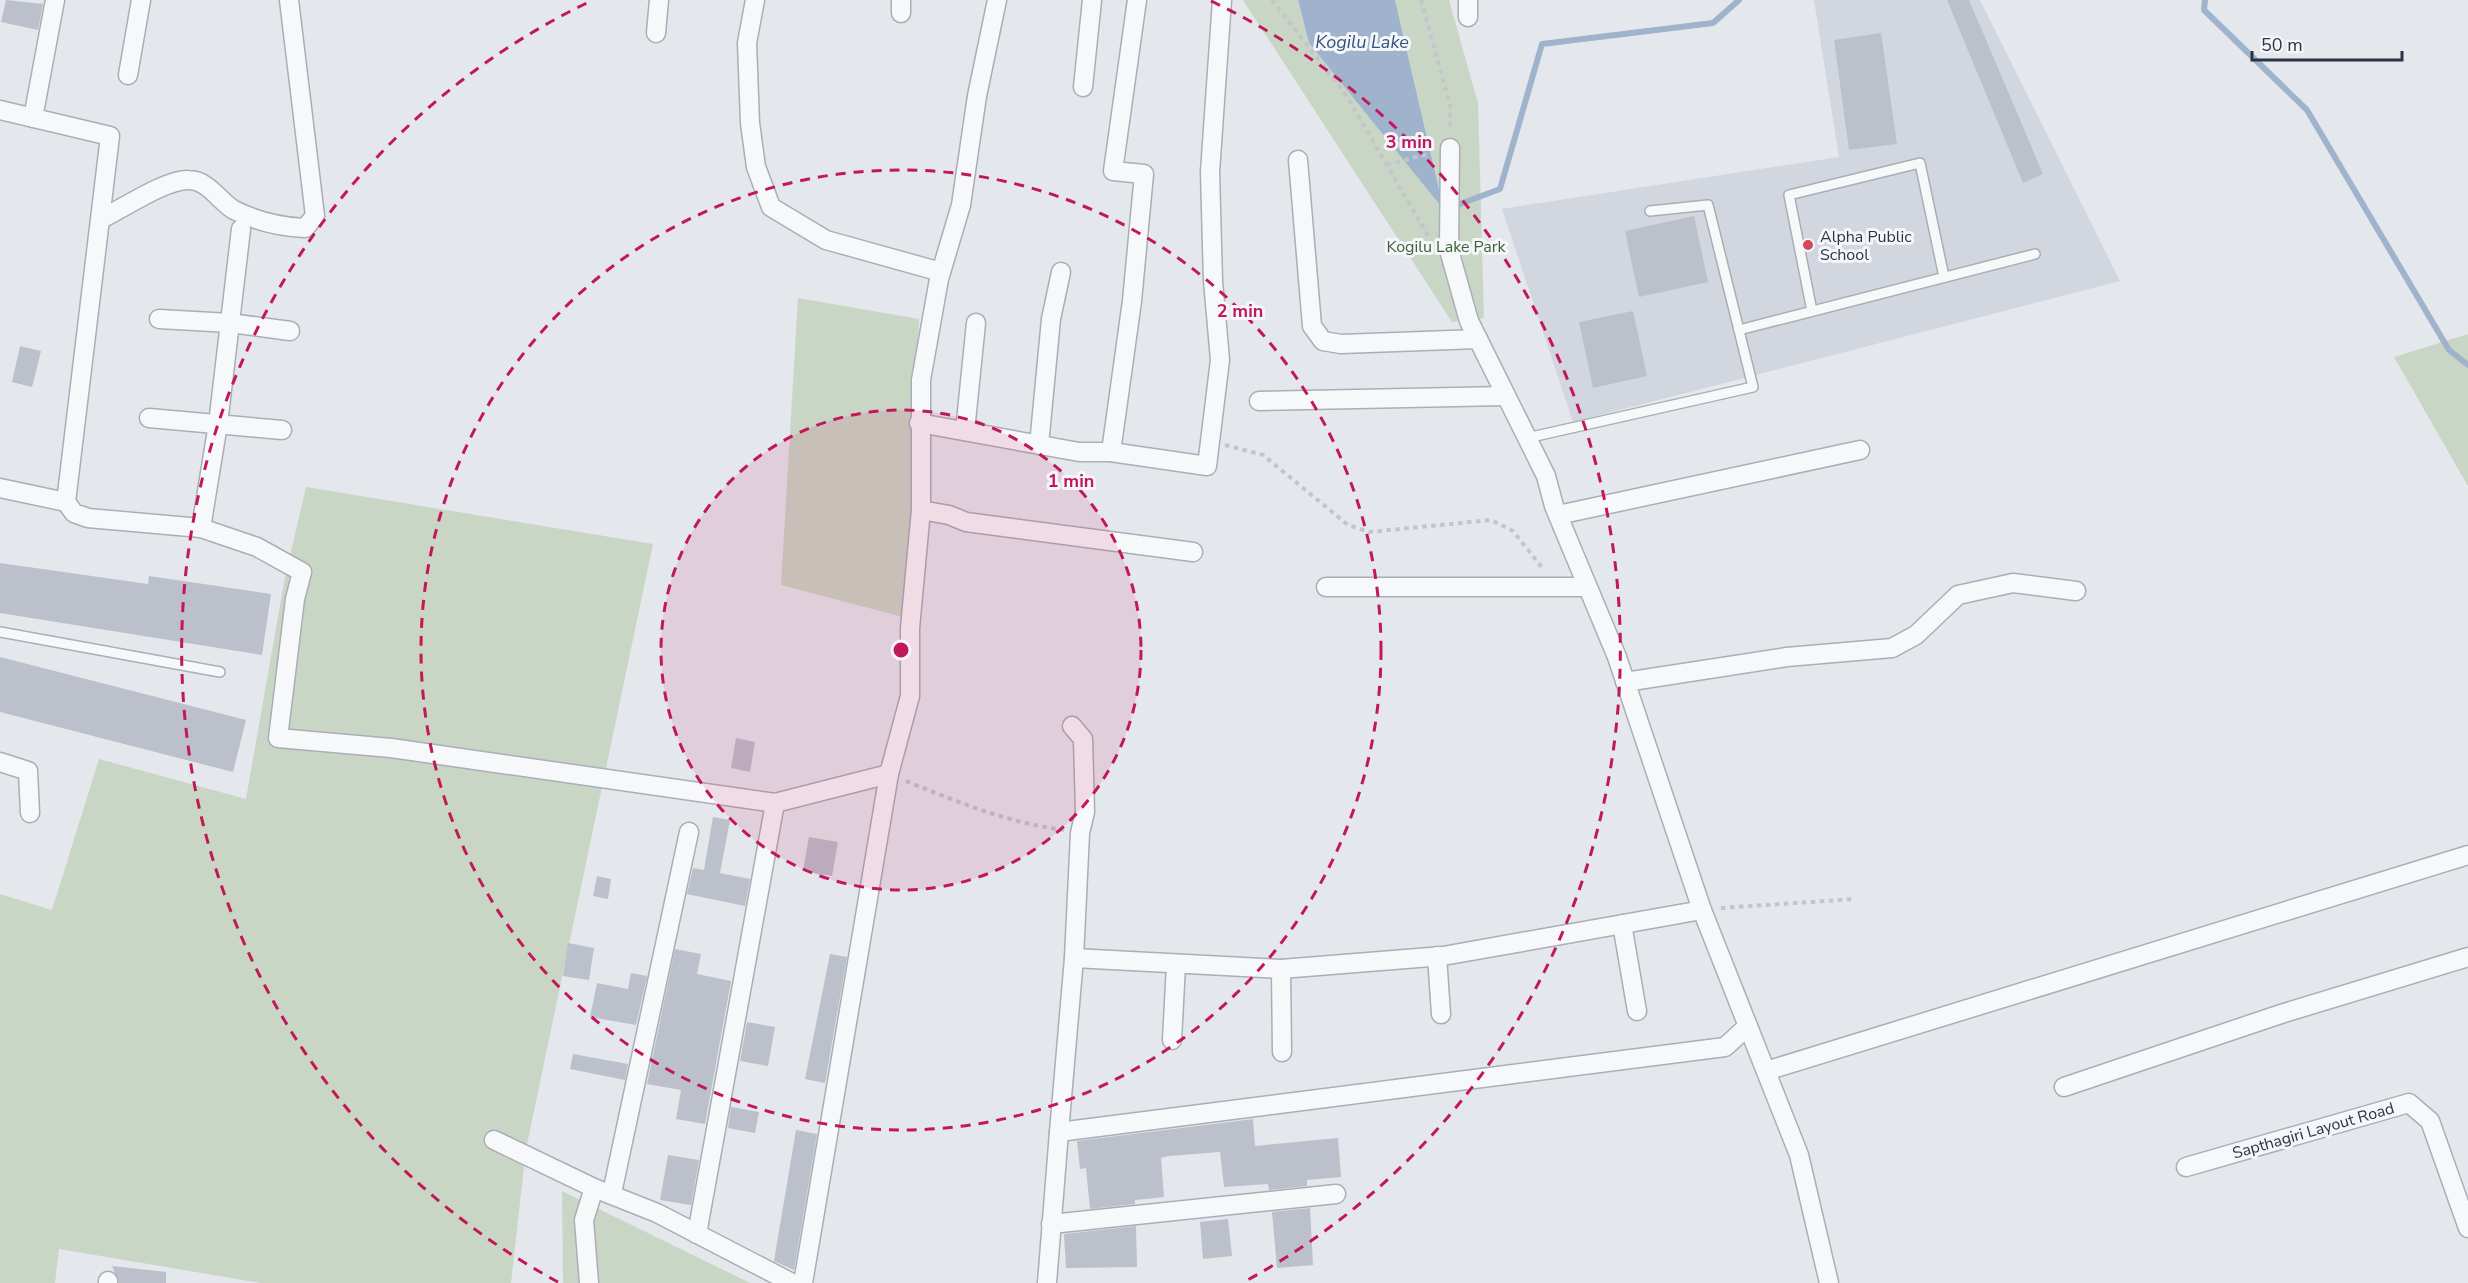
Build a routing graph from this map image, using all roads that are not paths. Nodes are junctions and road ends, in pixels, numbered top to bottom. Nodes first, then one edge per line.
1 (55, 0) edge
2 (141, 0) edge
3 (289, 0) edge
4 (659, 0) edge
5 (755, 0) edge
6 (997, 0) edge
7 (1092, 0) edge
8 (1137, 0) edge
9 (1222, 0) edge
10 (656, 33) dead end
11 (128, 75) dead end
12 (1083, 87) dead end
13 (0, 110) edge
14 (33, 118) junction
15 (1450, 148) road end
16 (1298, 160) dead end
17 (1650, 211) dead end
18 (102, 219) junction
19 (241, 229) dead end
20 (2035, 254) dead end
21 (941, 272) junction
22 (1061, 272) dead end
23 (1944, 278) junction
24 (1812, 312) junction
25 (159, 319) dead end
26 (230, 323) junction
27 (976, 323) dead end
28 (1739, 330) junction
29 (290, 331) dead end
30 (1478, 339) junction
31 (1505, 396) junction
32 (1259, 401) dead end
33 (149, 418) dead end
34 (919, 423) junction
35 (218, 424) junction
36 (282, 430) dead end
37 (966, 431) junction
38 (1527, 438) junction
39 (1039, 445) junction
40 (1860, 450) dead end
41 (1112, 452) junction
42 (0, 488) edge
43 (66, 502) junction
44 (921, 510) junction
45 (1558, 516) junction
46 (201, 528) junction
47 (1193, 552) dead end
48 (1587, 586) junction
49 (1326, 588) dead end
50 (2076, 591) dead end
51 (0, 632) edge
52 (220, 672) dead end
53 (1625, 682) junction
54 (1072, 726) dead end
55 (0, 762) edge
56 (889, 774) junction
57 (775, 803) junction
58 (30, 813) dead end
59 (689, 832) dead end
60 (2468, 855) edge
61 (1702, 910) junction
62 (1623, 924) junction
63 (1437, 956) junction
64 (2468, 957) edge
65 (1074, 958) junction
66 (1176, 965) junction
67 (1281, 969) junction
68 (1638, 1011) dead end
69 (1442, 1014) dead end
70 (1748, 1026) junction
71 (1172, 1040) dead end
72 (1282, 1052) dead end
73 (1766, 1071) junction
74 (2064, 1087) dead end
75 (1059, 1132) junction
76 (494, 1140) dead end
77 (2186, 1167) dead end
78 (594, 1188) junction
79 (612, 1193) junction
80 (1336, 1194) dead end
81 (1051, 1224) junction
82 (2468, 1228) edge
83 (697, 1234) junction
84 (589, 1283) edge
85 (792, 1283) edge
86 (803, 1283) edge
87 (1047, 1283) edge
88 (1829, 1283) edge

1 - 14 street
2 - 11 street
3 - 18 street
4 - 10 street
5 - 21 street
6 - 21 street
7 - 12 street
8 - 41 street
9 - 41 street
13 - 14 street
14 - 18 street
15 - 30 street
16 - 30 street
17 - 28 lane
18 - 43 street
19 - 26 street
20 - 23 lane
21 - 34 street
22 - 39 street
23 - 24 lane
23 - 24 lane
24 - 28 lane
25 - 26 street
26 - 29 street
26 - 35 street
27 - 37 street
28 - 38 lane
30 - 31 street
31 - 32 street
31 - 38 street
33 - 35 street
34 - 37 street
34 - 44 street
35 - 36 street
35 - 46 street
37 - 39 street
38 - 45 street
39 - 41 street
40 - 45 street
42 - 43 street
43 - 46 street
44 - 47 street
44 - 56 street
45 - 48 street
46 - 57 street
48 - 49 street
48 - 53 street
50 - 53 street
51 - 52 lane
53 - 61 street
54 - 65 street
55 - 58 street
56 - 57 street
56 - 86 street
57 - 83 street
59 - 79 street
60 - 73 street
61 - 62 street
61 - 70 street
62 - 63 street
62 - 68 street
63 - 67 street
63 - 69 street
64 - 74 street
65 - 66 street
65 - 75 street
66 - 67 street
66 - 71 street
67 - 72 street
70 - 73 street
70 - 75 street
73 - 88 street
75 - 81 street
76 - 78 street
77 - 82 street, Sapthagiri Layout Road
78 - 79 street
78 - 84 street
79 - 83 street
80 - 81 street
81 - 87 street
83 - 85 street

